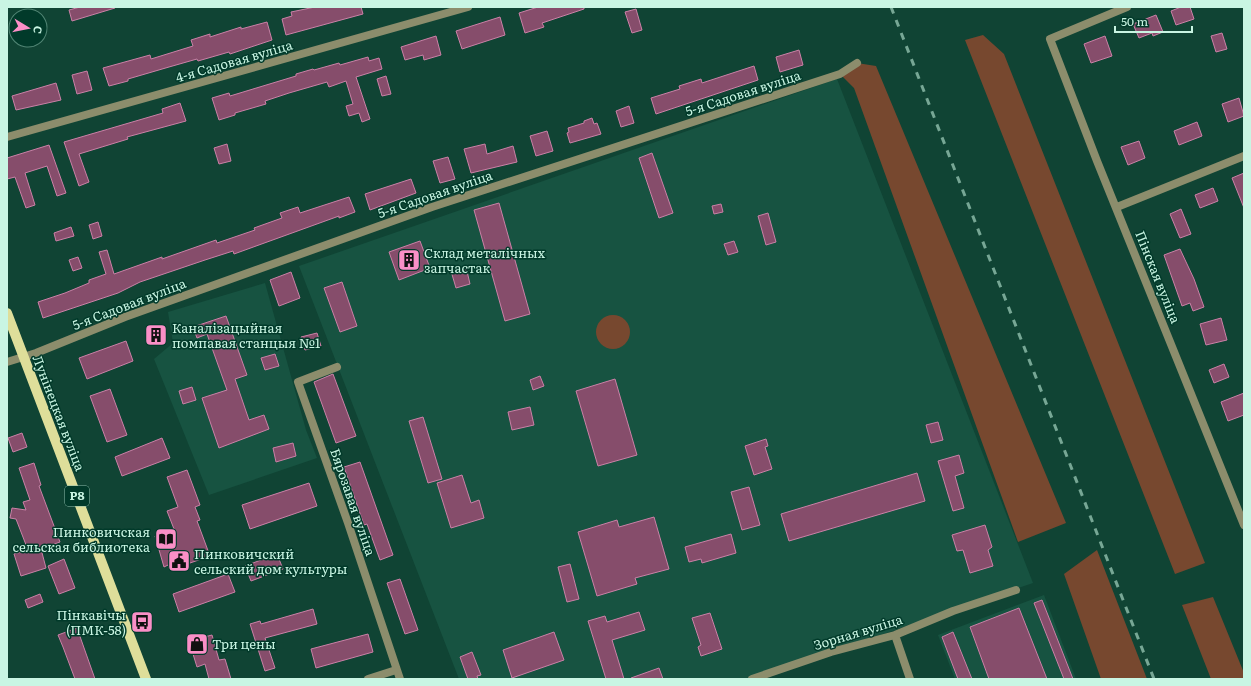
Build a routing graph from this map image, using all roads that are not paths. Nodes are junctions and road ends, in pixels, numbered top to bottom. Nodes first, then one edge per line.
1 (468, 7) edge
2 (1127, 7) edge
3 (857, 63) dead end
4 (7, 137) edge
5 (1244, 156) edge
6 (1117, 206) junction
7 (7, 313) edge
8 (23, 357) junction
9 (7, 362) edge
10 (337, 367) dead end
11 (1244, 525) edge
12 (1016, 590) dead end
13 (895, 636) junction
14 (396, 670) junction
15 (146, 679) edge
16 (368, 679) edge
17 (400, 679) edge
18 (752, 679) edge
19 (910, 679) edge

1 - 4 street, 4-я Садовая вуліца
2 - 6 street, Пінская вуліца
3 - 8 street, 5-я Садовая вуліца
5 - 6 street
6 - 11 street, Пінская вуліца
7 - 8 main road, Лунінецкая вуліца / Р8
8 - 9 street, 5-я Садовая вуліца
8 - 15 main road, Лунінецкая вуліца / Р8
10 - 14 street, Бярозавая вуліца
12 - 13 street, Зорная вуліца
13 - 18 street, Зорная вуліца
13 - 19 street
14 - 16 street
14 - 17 street, Бярозавая вуліца

